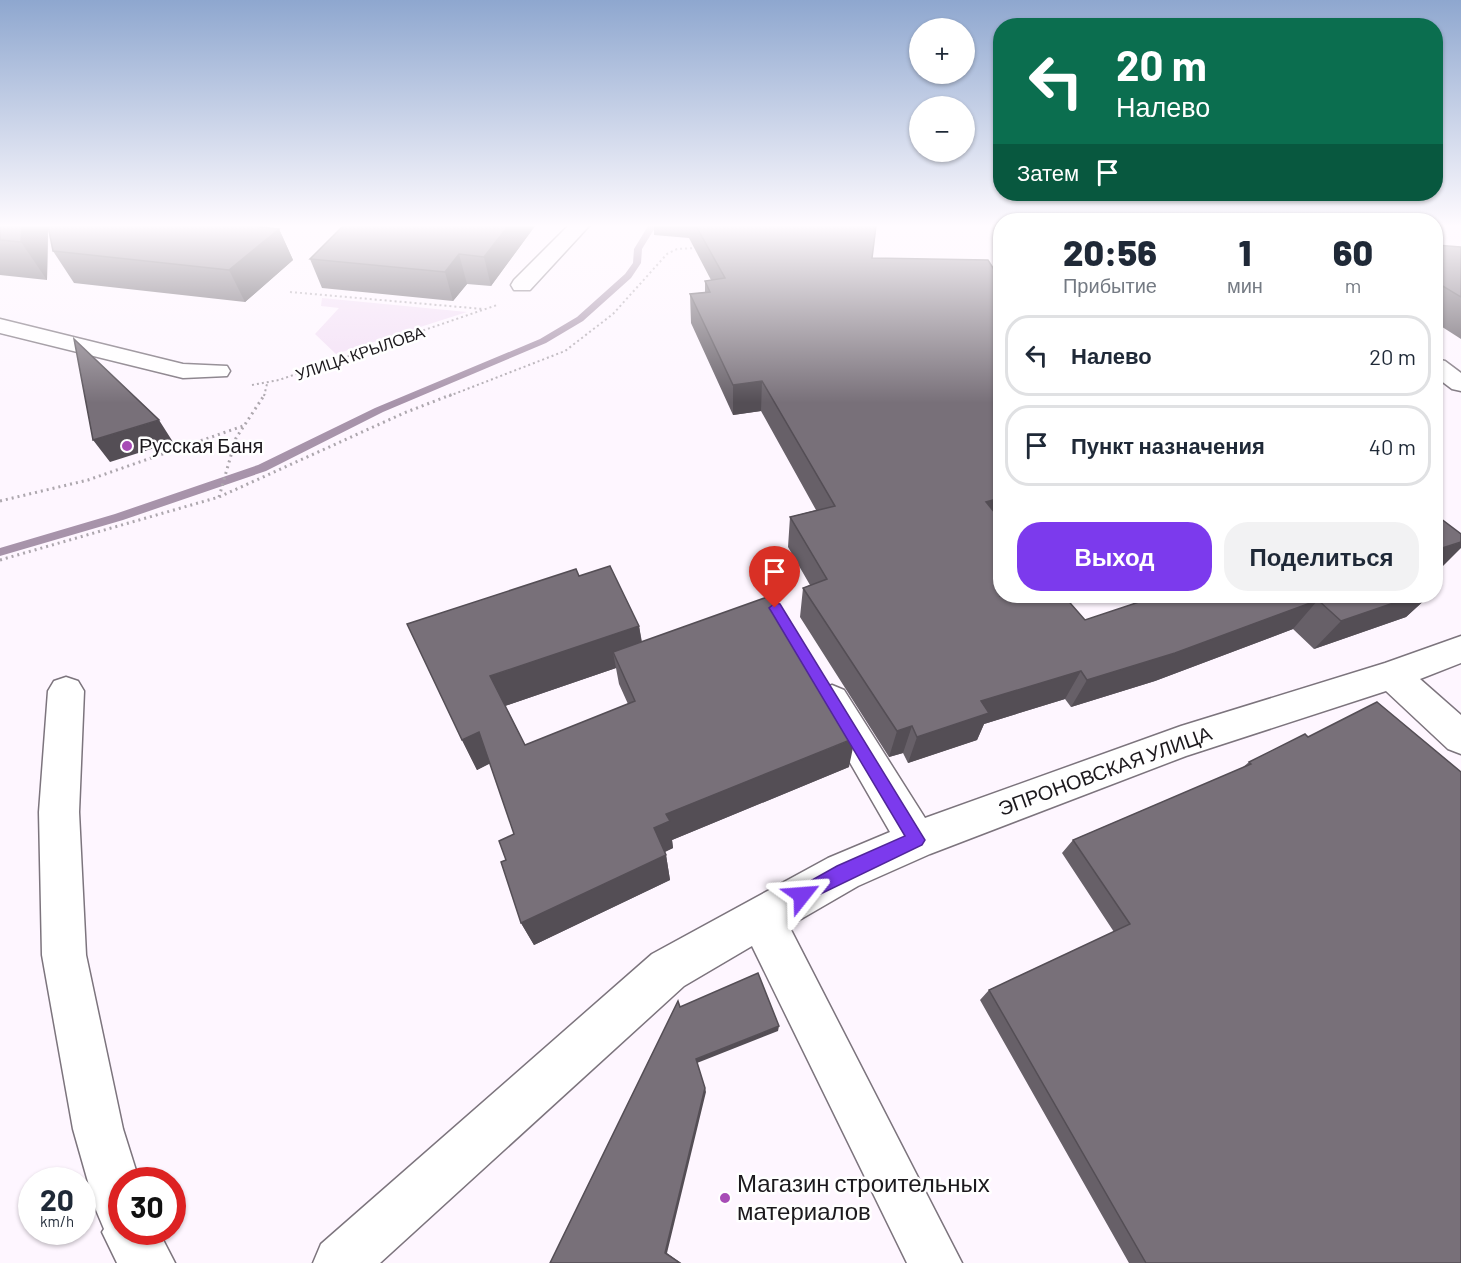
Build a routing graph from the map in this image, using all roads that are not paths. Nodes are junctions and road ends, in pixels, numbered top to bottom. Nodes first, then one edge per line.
1 (0, 326) edge
2 (218, 371) road end
3 (1443, 371) edge
4 (1461, 384) edge
5 (1461, 649) edge
6 (812, 668) edge
7 (1392, 675) junction
8 (66, 691) dead end
9 (1461, 738) edge
10 (916, 840) junction
11 (761, 920) junction
12 (109, 1167) edge
13 (137, 1245) edge
14 (148, 1263) edge
15 (340, 1263) edge
16 (935, 1263) edge

1 - 2 street
3 - 4 street
5 - 7 street, ЭПРОНОВСКАЯ УЛИЦА
6 - 10 street
7 - 9 street
7 - 10 street, ЭПРОНОВСКАЯ УЛИЦА
8 - 12 street
10 - 11 street, ЭПРОНОВСКАЯ УЛИЦА
11 - 15 street, ЭПРОНОВСКАЯ УЛИЦА
11 - 16 street
13 - 14 street

